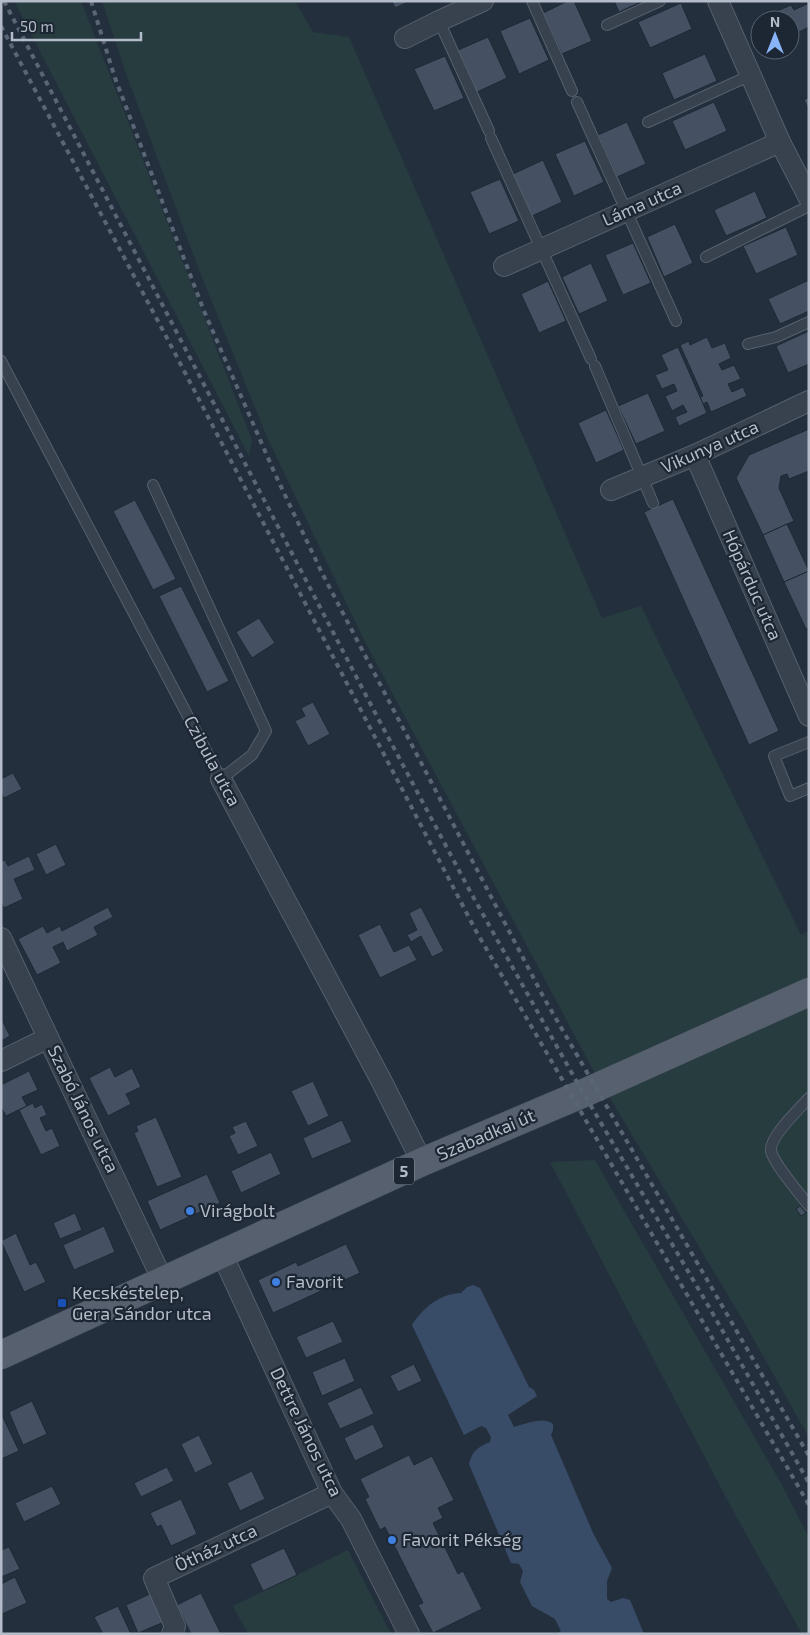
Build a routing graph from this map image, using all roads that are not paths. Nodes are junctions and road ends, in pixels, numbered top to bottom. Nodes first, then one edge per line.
1 (483, 1) edge
2 (532, 1) edge
3 (660, 1) edge
4 (718, 1) edge
5 (439, 20) junction
6 (607, 25) dead end
7 (405, 38) dead end
8 (751, 75) junction
9 (572, 91) dead end
10 (577, 102) dead end
11 (648, 122) dead end
12 (780, 142) junction
13 (809, 198) edge
14 (809, 206) edge
15 (626, 211) junction
16 (542, 249) junction
17 (706, 257) dead end
18 (504, 266) dead end
19 (676, 321) dead end
20 (809, 322) edge
21 (748, 344) dead end
22 (1, 361) edge
23 (809, 401) edge
24 (695, 455) junction
25 (642, 477) junction
26 (153, 485) dead end
27 (611, 490) dead end
28 (653, 504) dead end
29 (809, 716) edge
30 (809, 742) edge
31 (222, 780) junction
32 (809, 788) edge
33 (1, 938) edge
34 (809, 992) edge
35 (48, 1038) junction
36 (1, 1061) edge
37 (809, 1098) edge
38 (422, 1162) junction
39 (809, 1206) edge
40 (222, 1254) junction
41 (163, 1281) junction
42 (1, 1355) edge
43 (332, 1493) junction
44 (172, 1634) edge
45 (409, 1634) edge

1 - 5 street
2 - 9 lane
3 - 6 lane
4 - 8 street
5 - 7 street
5 - 16 lane
8 - 11 lane
8 - 12 street
10 - 15 lane
12 - 13 street
12 - 15 street, Láma utca
14 - 17 lane
15 - 16 street, Láma utca
15 - 19 lane
16 - 18 street, Láma utca
16 - 25 lane
20 - 21 lane
22 - 31 lane, Czibula utca
23 - 24 street, Vikunya utca
24 - 25 street, Vikunya utca
24 - 29 street, Hópárduc utca
25 - 27 street, Vikunya utca
25 - 28 lane
26 - 31 lane
30 - 32 lane
31 - 38 street, Czibula utca
33 - 35 street, Szabó János utca
34 - 38 main road, Szabadkai út / 5
35 - 36 street
35 - 41 street, Szabó János utca
37 - 39 lane
38 - 40 main road, Szabadkai út / 5
40 - 41 main road, Szabadkai út / 5
40 - 43 street, Dettre János utca
41 - 42 main road, Szabadkai út / 5
43 - 44 street, Ötház utca
43 - 45 street, Dettre János utca

